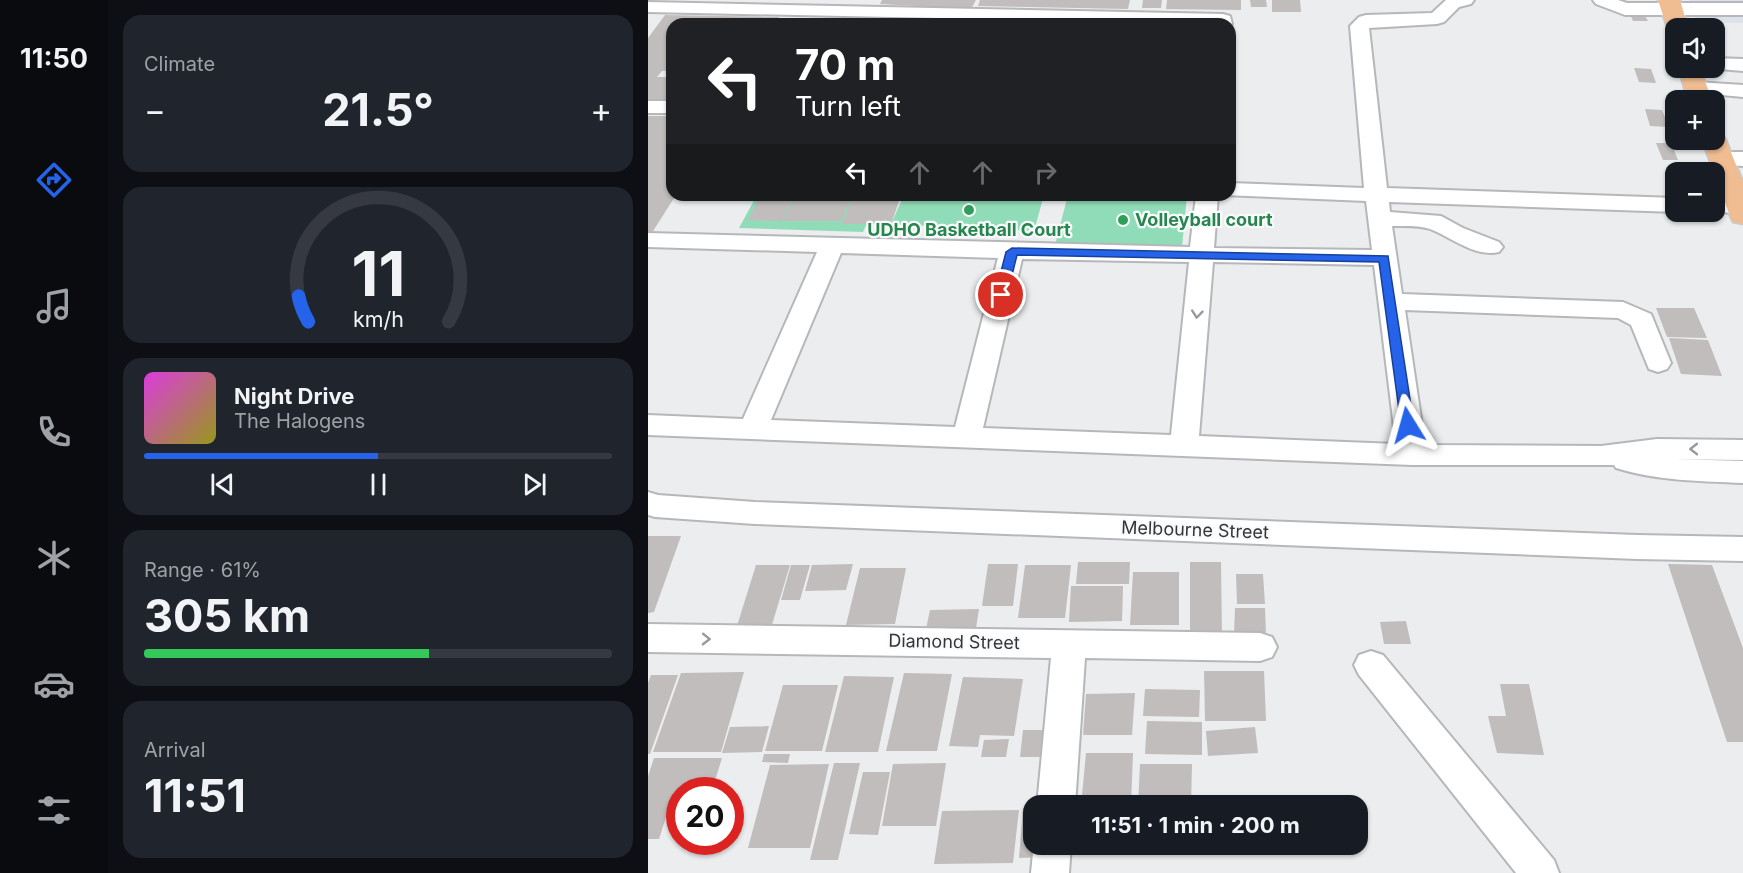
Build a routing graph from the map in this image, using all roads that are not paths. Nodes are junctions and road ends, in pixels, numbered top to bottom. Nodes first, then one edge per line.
1 (1465, 0) edge
2 (1602, 0) edge
3 (1743, 9) edge
4 (651, 12) edge
5 (1672, 13) edge
6 (794, 18) edge
7 (1725, 64) edge
8 (1743, 65) edge
9 (1695, 85) edge
10 (1743, 91) edge
11 (648, 107) edge
12 (666, 107) edge
13 (1726, 152) edge
14 (1236, 190) edge
15 (1376, 195) junction
16 (1207, 201) edge
17 (1665, 205) edge
18 (1732, 210) edge
19 (1379, 218) junction
20 (651, 244) edge
21 (832, 246) junction
22 (1491, 247) dead end
23 (1012, 252) junction
24 (1202, 256) junction
25 (1384, 258) junction
26 (1390, 302) junction
27 (1658, 363) dead end
28 (648, 425) edge
29 (753, 429) junction
30 (966, 438) junction
31 (1184, 446) junction
32 (1743, 450) edge
33 (1412, 455) junction
34 (1601, 456) junction
35 (1743, 472) edge
36 (648, 503) edge
37 (1743, 549) edge
38 (648, 638) edge
39 (1069, 644) junction
40 (1260, 647) dead end
41 (1371, 665) dead end
42 (1057, 795) edge
43 (1051, 855) edge
44 (1050, 873) edge
45 (1540, 873) edge

1 - 15 street
2 - 5 street
3 - 5 street
4 - 6 street
7 - 8 street
9 - 10 street
11 - 12 street
13 - 18 main road
14 - 15 street
15 - 17 street
15 - 19 street
16 - 24 street
19 - 22 street
19 - 25 street
20 - 21 street
21 - 23 street
21 - 29 street
23 - 24 street
23 - 30 street
24 - 25 street
24 -> 31 street
25 - 26 street
26 - 27 street
26 - 33 street
28 - 29 street
29 - 30 street
30 - 31 street
31 - 33 street
32 -> 34 street
33 - 34 street
34 - 35 street
36 - 37 street, Melbourne Street
38 -> 39 street, Diamond Street
39 - 40 street, Diamond Street
39 - 42 street
41 - 45 street
43 - 44 street

